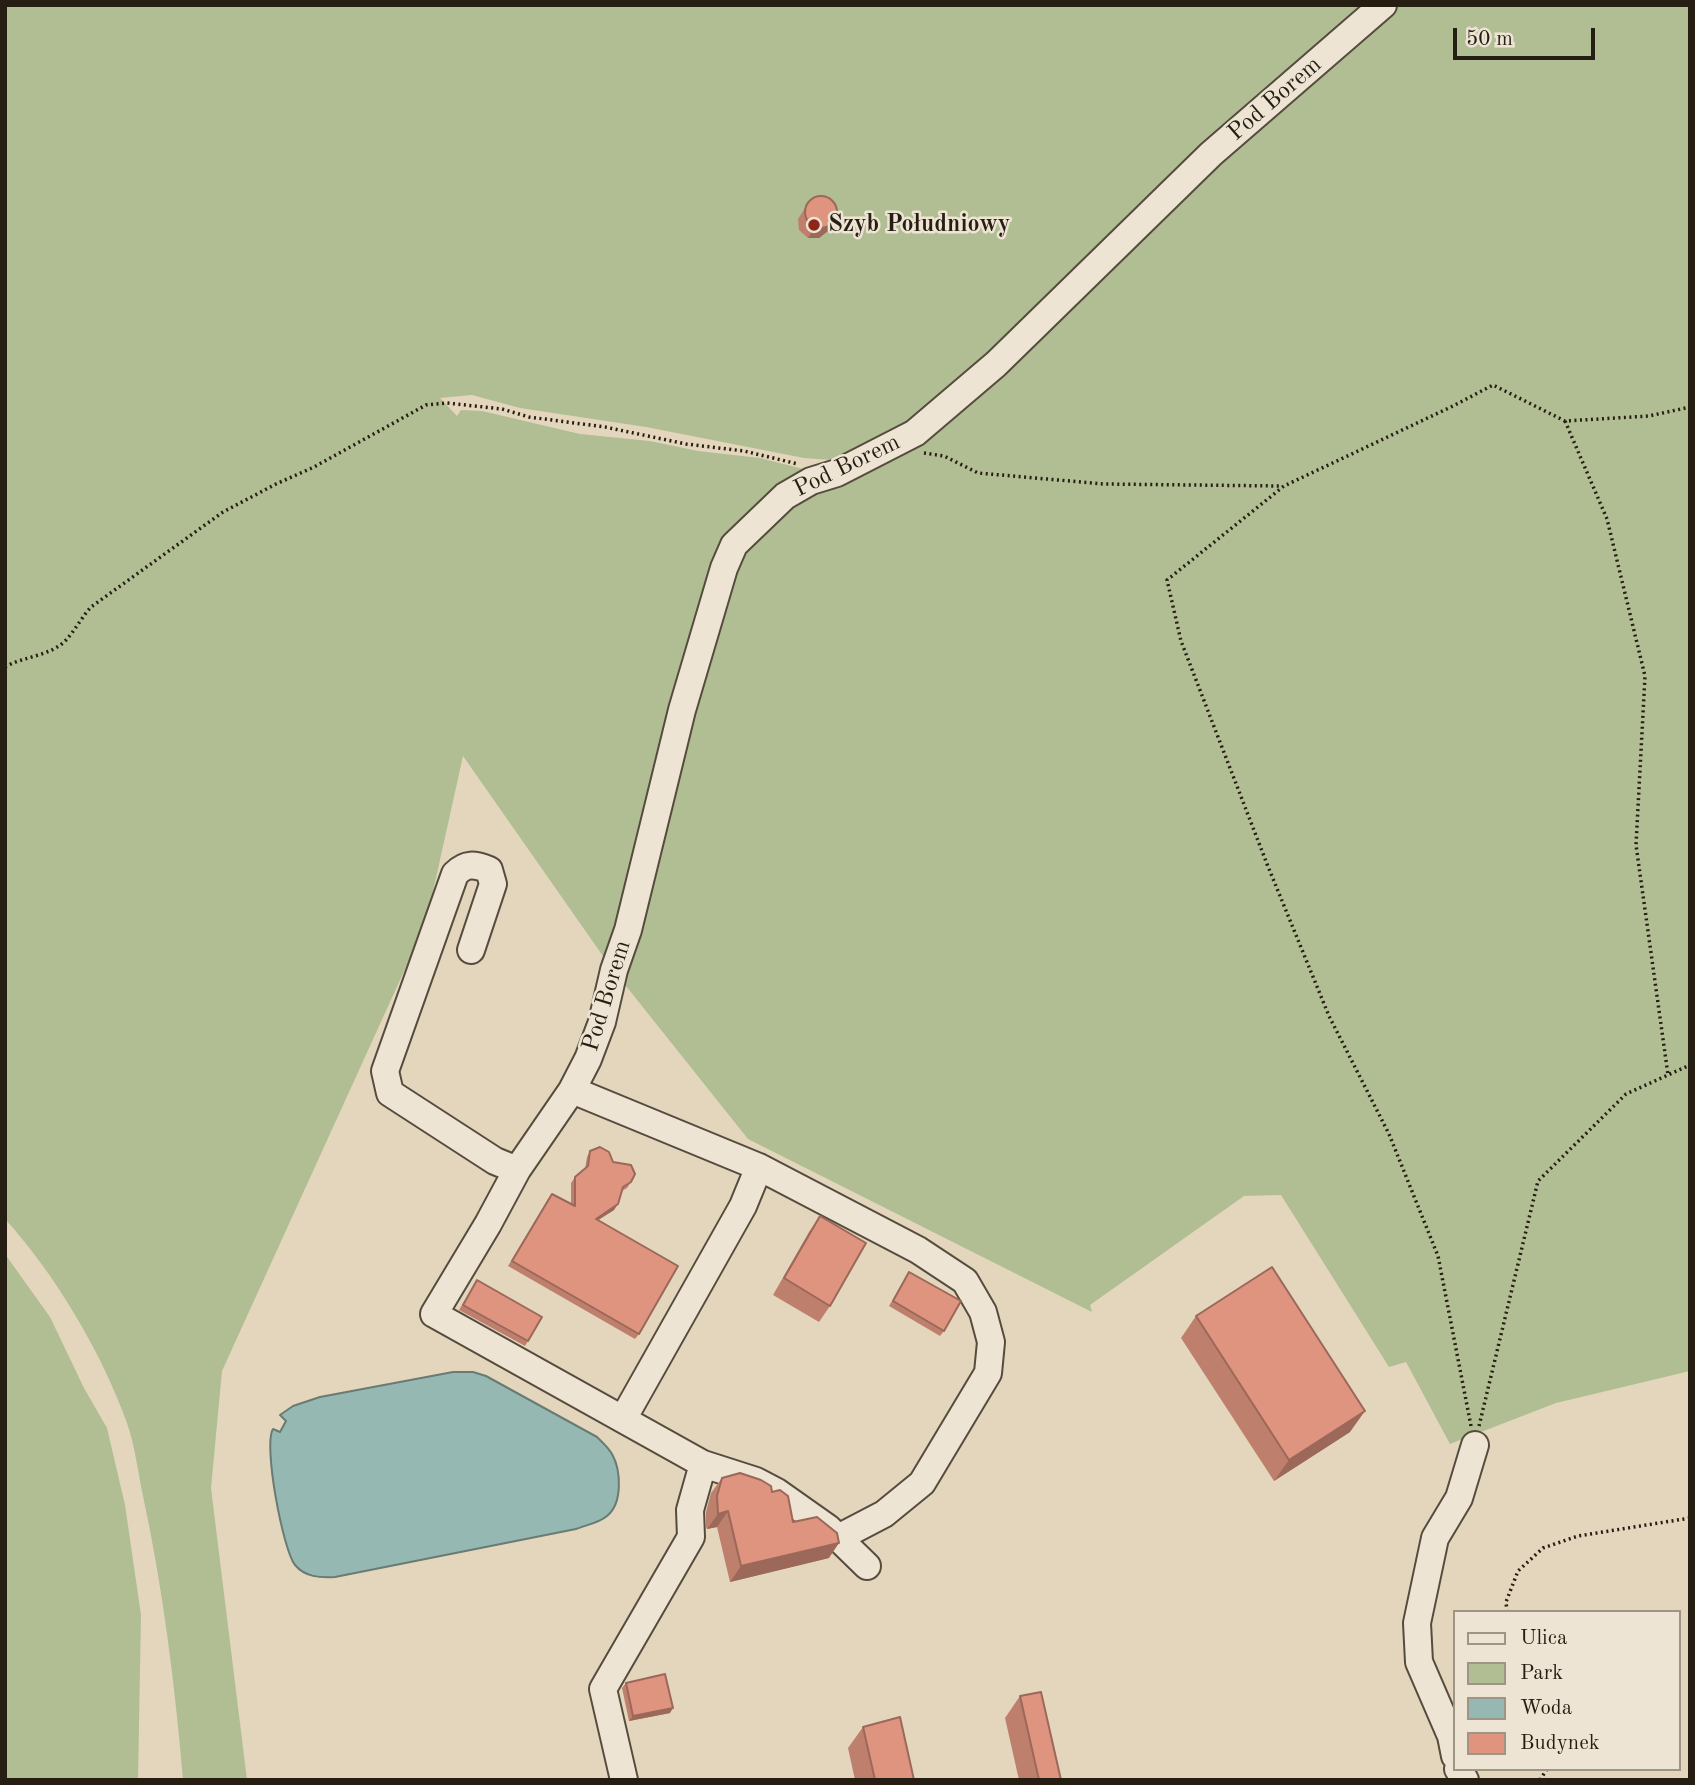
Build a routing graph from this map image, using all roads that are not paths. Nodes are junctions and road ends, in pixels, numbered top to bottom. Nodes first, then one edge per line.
1 (1382, 5) edge
2 (471, 950) dead end
3 (572, 1090) junction
4 (759, 1167) junction
5 (517, 1170) junction
6 (623, 1419) junction
7 (1475, 1445) road end
8 (703, 1464) junction
9 (838, 1538) junction
10 (867, 1566) dead end
11 (1454, 1751) edge
12 (624, 1780) edge

1 - 3 street, Pod Borem
2 - 5 street
3 - 4 street
3 - 5 street, Pod Borem
4 - 6 street
4 - 9 street
5 - 6 street, Pod Borem
6 - 8 street
7 - 11 street
8 - 9 street
8 - 12 street
9 - 10 street

